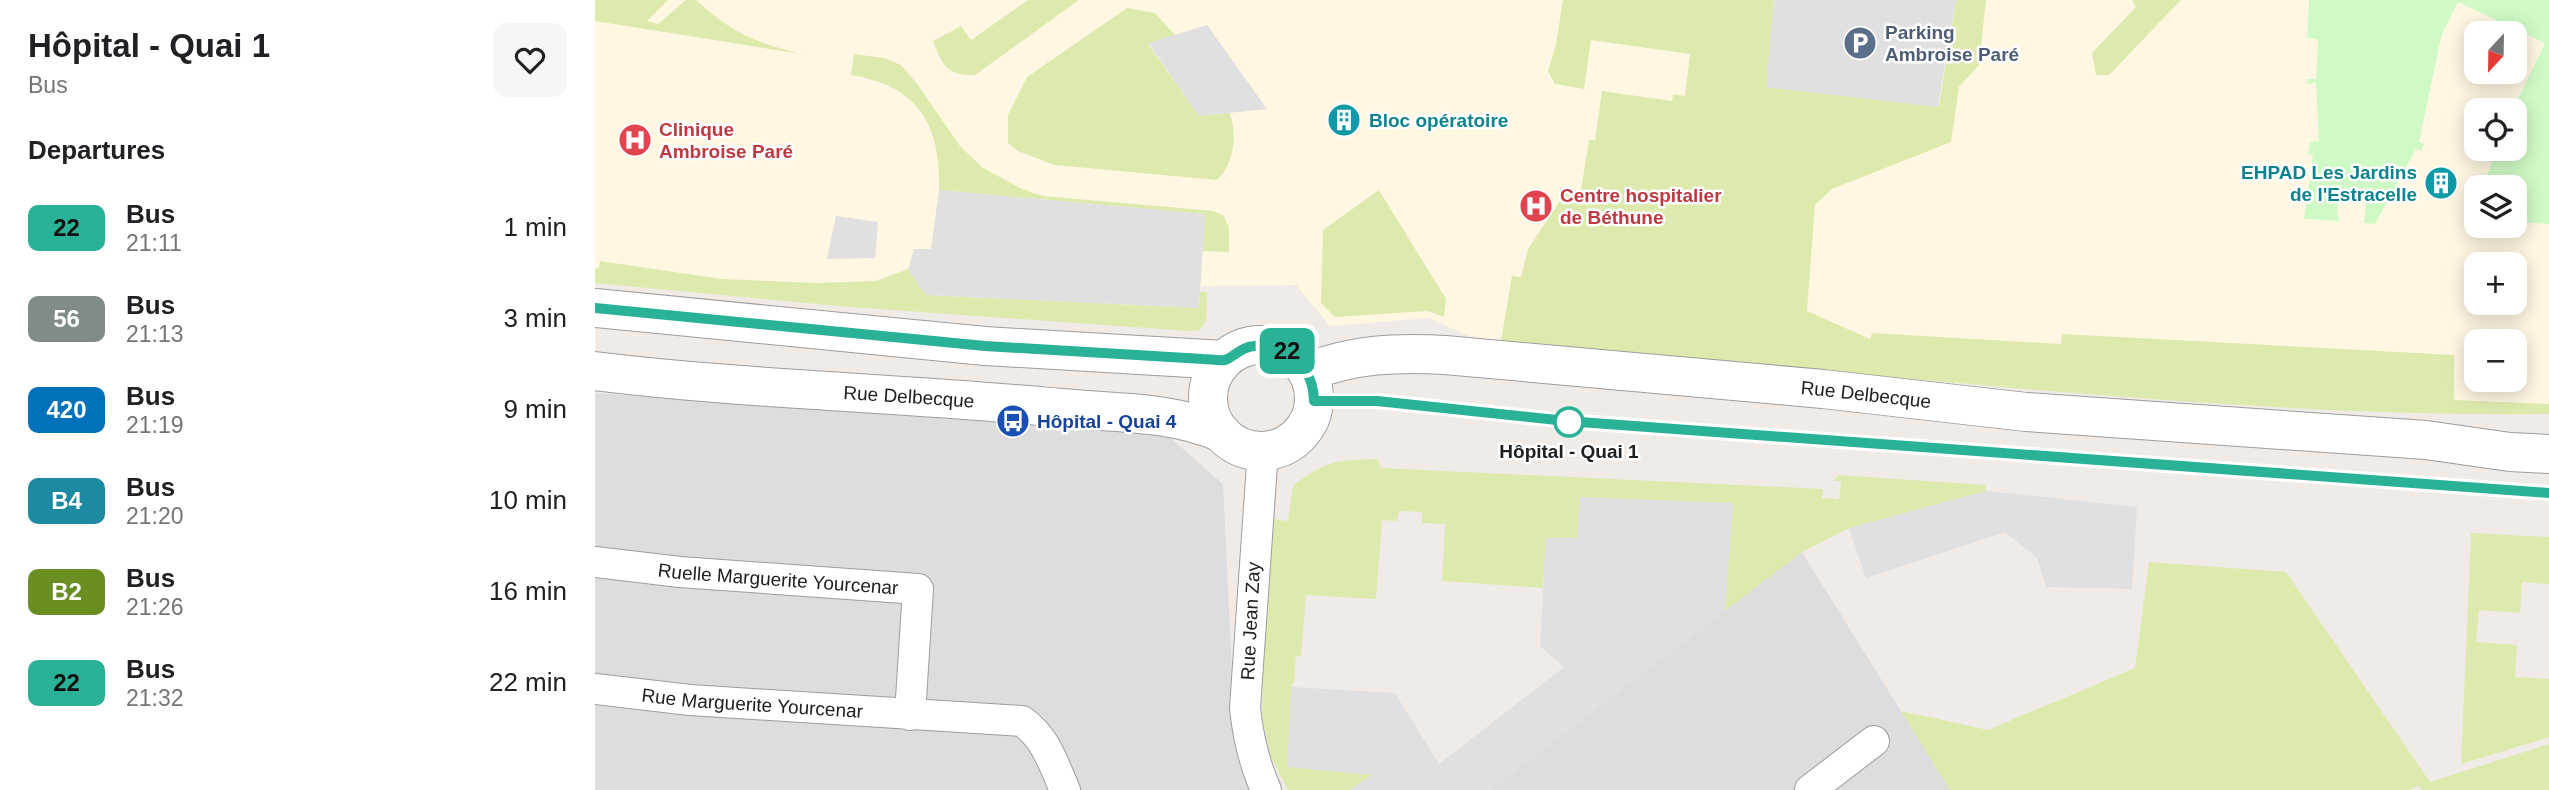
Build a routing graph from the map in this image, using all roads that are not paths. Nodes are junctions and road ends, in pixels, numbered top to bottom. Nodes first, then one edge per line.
1 (595, 308) edge
2 (1224, 360) junction
3 (595, 371) edge
4 (1308, 372) junction
5 (2549, 428) edge
6 (1222, 433) junction
7 (2427, 440) junction
8 (1263, 450) junction
9 (2549, 454) edge
10 (595, 562) edge
11 (595, 689) edge
12 (911, 716) junction
13 (1874, 741) dead end
14 (1065, 790) edge
15 (1266, 790) edge
16 (1810, 790) edge

1 - 2 street
2 - 4 street
2 - 6 street
3 - 6 street, Rue Delbecque
4 - 7 street, Rue Delbecque
4 - 8 street
5 - 7 street, Rue Delbecque
6 - 8 street
7 - 9 street, Rue Delbecque
8 - 15 street, Rue Jean Zay
10 - 12 street, Ruelle Marguerite Yourcenar
11 - 12 street, Rue Marguerite Yourcenar
12 - 14 street, Rue Marguerite Yourcenar
13 - 16 street

